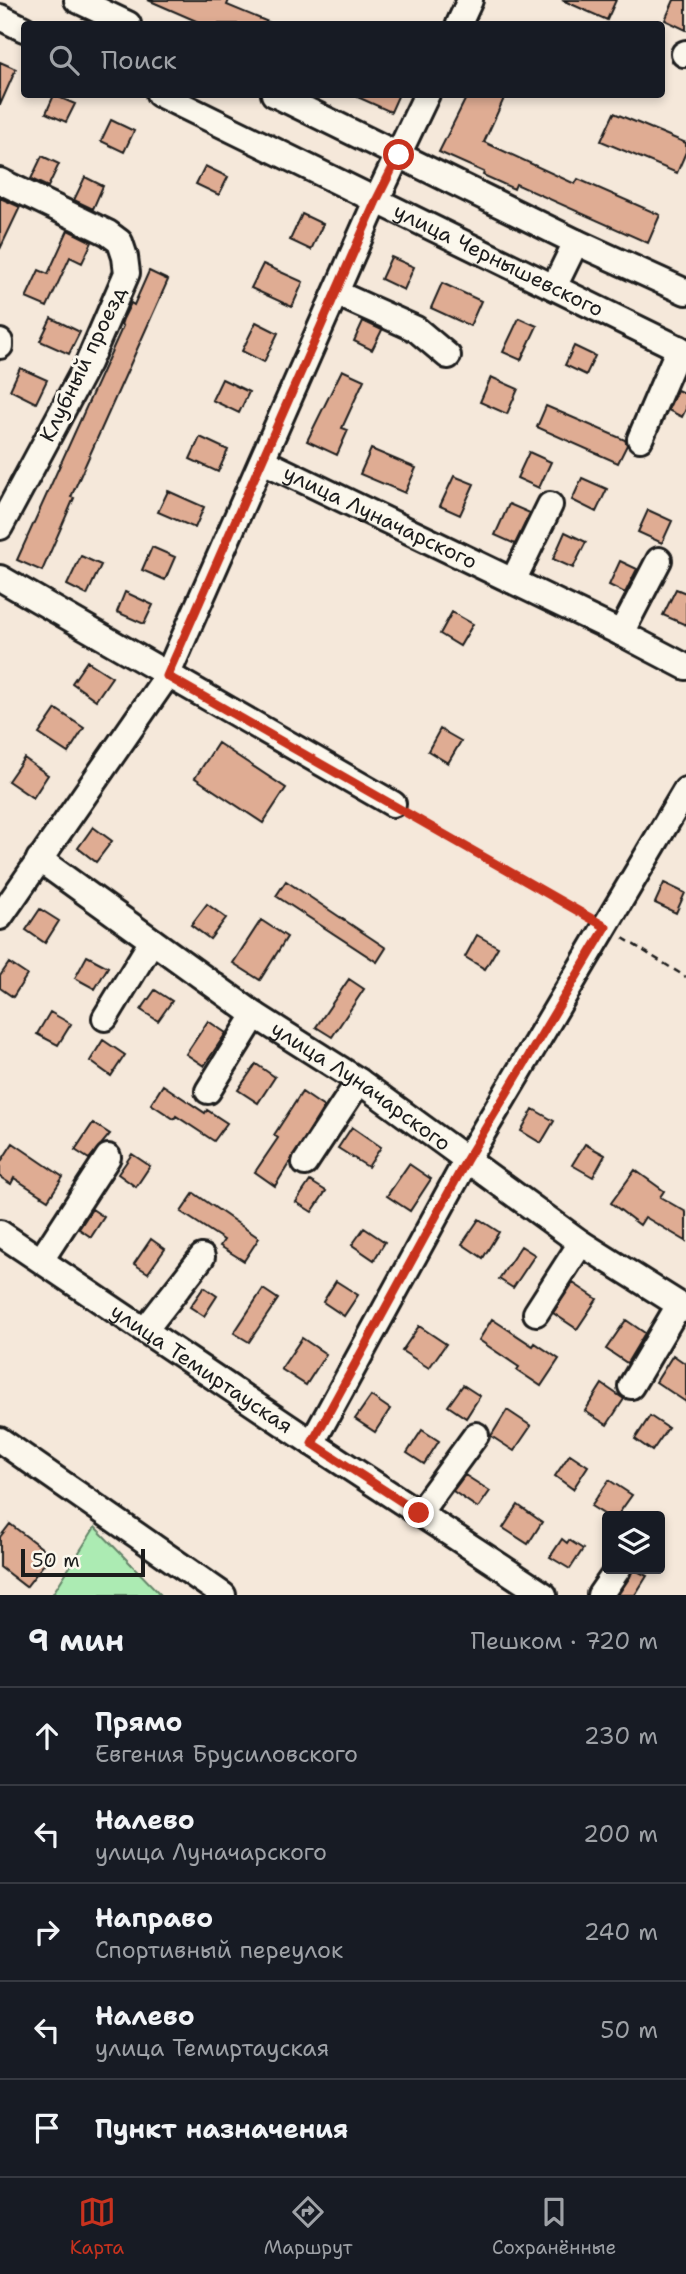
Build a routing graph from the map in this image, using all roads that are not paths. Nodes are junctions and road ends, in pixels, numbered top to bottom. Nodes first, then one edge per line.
1 (77, 0) edge
2 (470, 0) edge
3 (0, 17) edge
4 (122, 21) edge
5 (460, 21) edge
6 (21, 28) edge
7 (167, 98) edge
8 (282, 98) edge
9 (425, 98) edge
10 (399, 155) junction
11 (0, 181) edge
12 (376, 201) junction
13 (576, 242) junction
14 (554, 287) junction
15 (686, 292) edge
16 (336, 293) junction
17 (682, 350) edge
18 (448, 356) dead end
19 (640, 439) dead end
20 (263, 461) junction
21 (550, 505) dead end
22 (0, 527) edge
23 (659, 560) dead end
24 (0, 578) edge
25 (513, 581) junction
26 (621, 633) junction
27 (686, 667) edge
28 (167, 676) junction
29 (686, 790) edge
30 (393, 804) road end
31 (39, 859) junction
32 (0, 917) edge
33 (152, 940) junction
34 (255, 1016) junction
35 (105, 1018) dead end
36 (359, 1081) junction
37 (208, 1091) dead end
38 (108, 1157) dead end
39 (466, 1161) junction
40 (305, 1163) dead end
41 (0, 1233) edge
42 (581, 1243) junction
43 (202, 1257) dead end
44 (41, 1260) junction
45 (683, 1307) edge
46 (536, 1313) dead end
47 (145, 1331) junction
48 (631, 1386) dead end
49 (476, 1435) dead end
50 (0, 1440) edge
51 (312, 1443) junction
52 (419, 1513) junction
53 (615, 1574) edge
54 (223, 1595) edge
55 (544, 1595) edge
56 (600, 1595) edge

1 - 4 street
2 - 5 street
3 - 6 street
7 - 12 street, улица Чернышевского
8 - 10 street
9 - 10 street
10 - 12 street
10 - 13 street
11 - 22 street, Клубный проезд
12 - 14 street, улица Чернышевского
12 - 16 street
13 - 14 street
13 - 15 street
14 - 17 street, улица Чернышевского
16 - 18 street
16 - 20 street
17 - 19 street
20 - 25 street, улица Луначарского
20 - 28 street
21 - 25 street
23 - 26 street
24 - 28 street
25 - 26 street, улица Луначарского
26 - 27 street, улица Луначарского
28 - 30 street
28 - 31 street
29 - 39 street
31 - 32 street
31 - 33 street, улица Луначарского
33 - 34 street, улица Луначарского
33 - 35 street
34 - 36 street, улица Луначарского
34 - 37 street
36 - 39 street, улица Луначарского
36 - 40 street
38 - 44 street
39 - 42 street, улица Луначарского
39 - 51 street
41 - 44 street, улица Темиртауская
42 - 45 street, улица Луначарского
42 - 46 street
43 - 47 street
44 - 47 street, улица Темиртауская
45 - 48 street
47 - 51 street, улица Темиртауская
49 - 52 street
50 - 54 street
51 - 52 street, улица Темиртауская
52 - 55 street, улица Темиртауская
53 - 56 street

